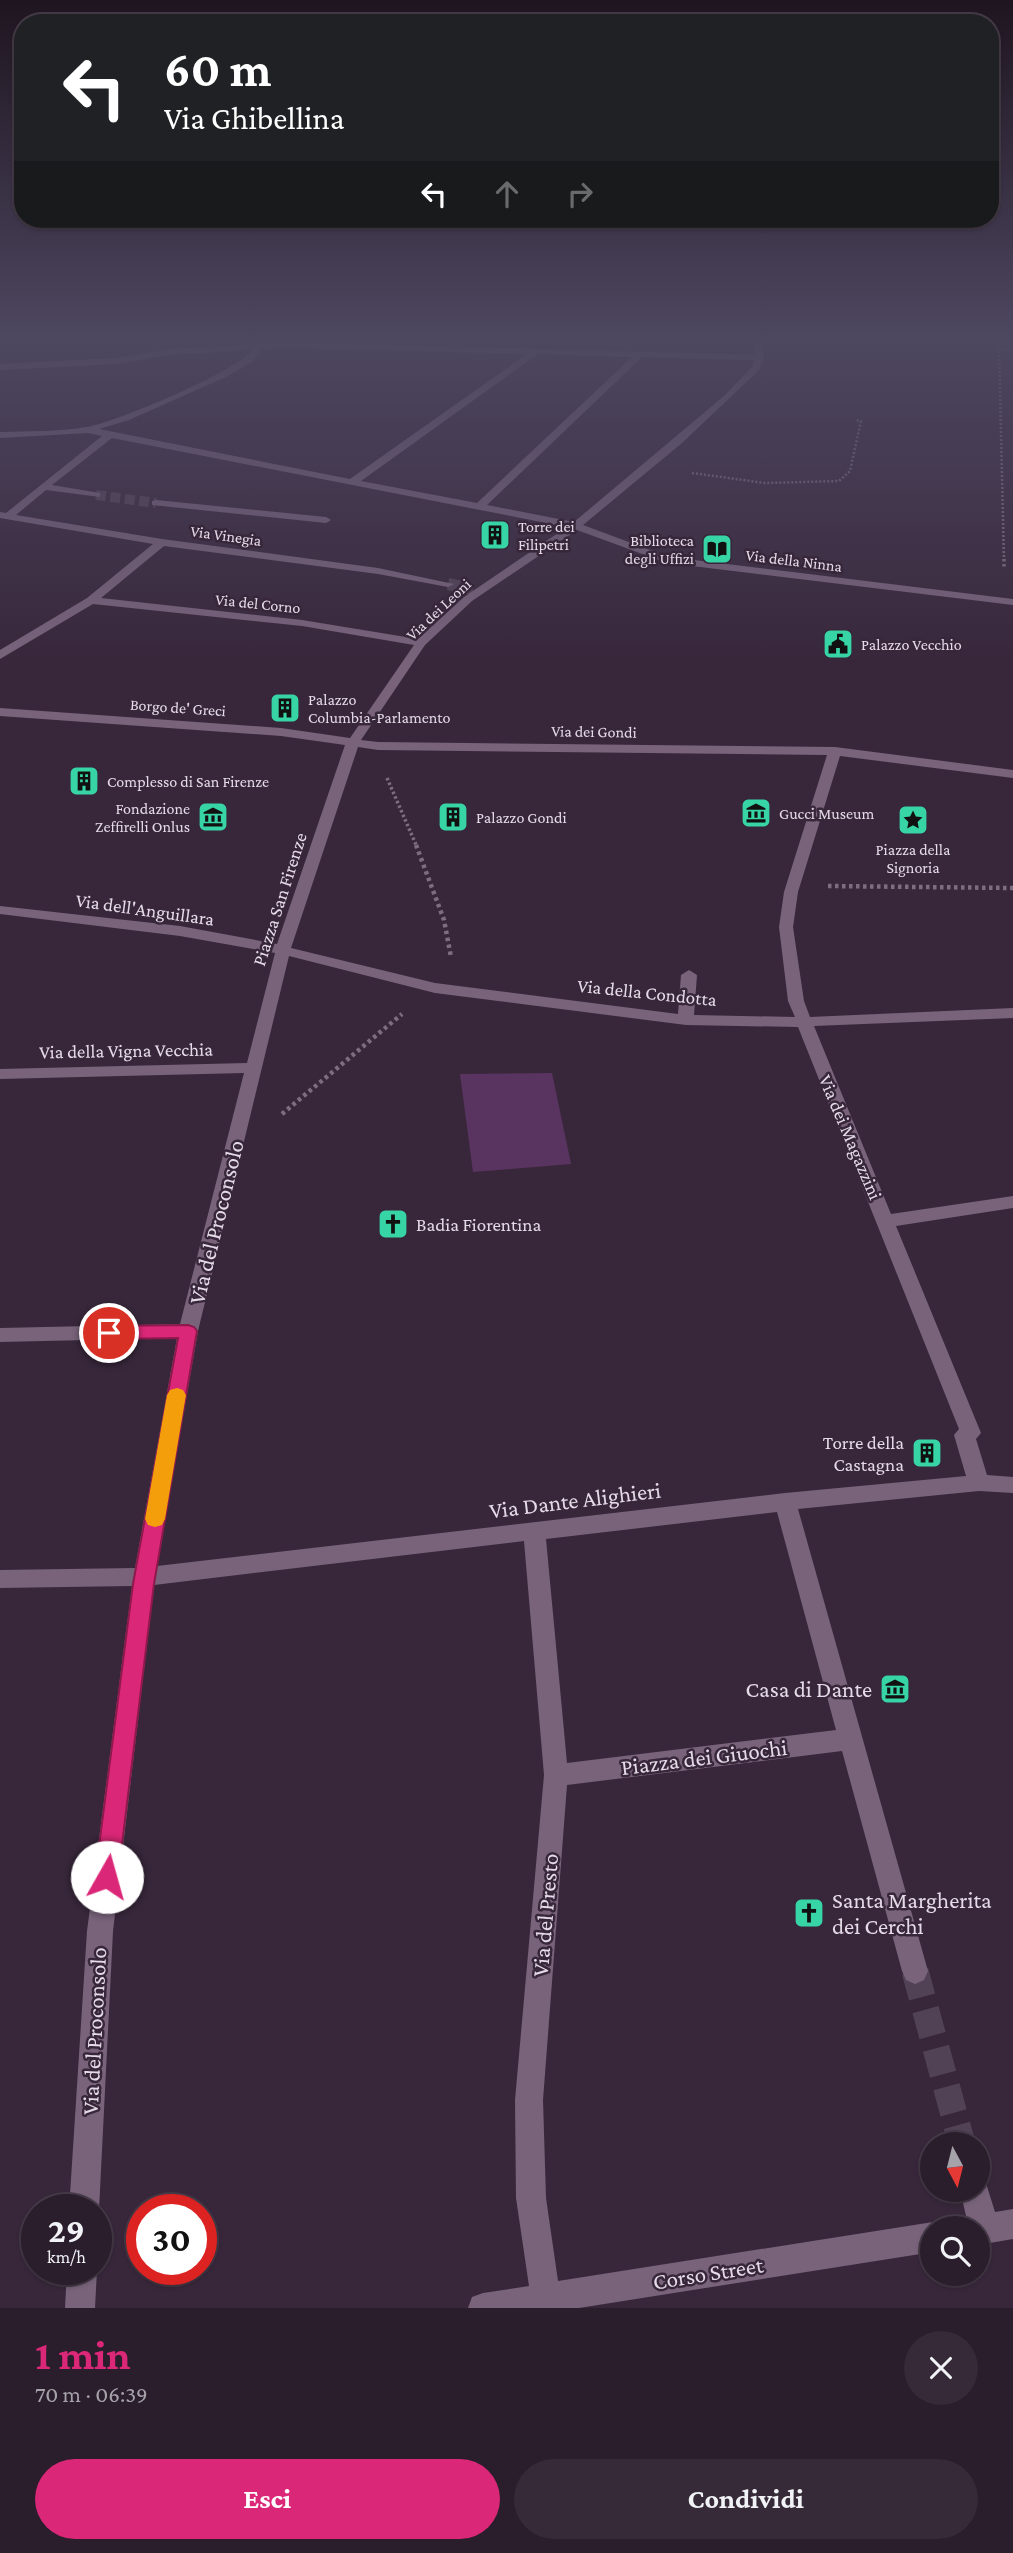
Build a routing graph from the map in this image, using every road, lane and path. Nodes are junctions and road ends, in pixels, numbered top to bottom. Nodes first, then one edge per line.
1 (94, 447) edge
2 (170, 447) edge
3 (402, 447) edge
4 (542, 447) edge
5 (672, 447) edge
6 (855, 447) edge
7 (1001, 447) edge
8 (652, 464) junction
9 (352, 482) junction
10 (44, 486) junction
11 (96, 495) tunnel mouth
12 (156, 503) tunnel mouth
13 (481, 505) junction
14 (9, 516) edge
15 (326, 520) dead end
16 (576, 526) junction
17 (0, 530) edge
18 (162, 542) junction
19 (1004, 577) dead end
20 (448, 584) tunnel mouth
21 (91, 600) junction
22 (1013, 602) edge
23 (421, 643) junction
24 (0, 654) edge
25 (0, 712) edge
26 (352, 744) junction
27 (835, 751) junction
28 (383, 768) dead end
29 (1013, 774) edge
30 (793, 882) junction
31 (1013, 888) edge
32 (0, 910) edge
33 (283, 950) junction
34 (689, 975) dead end
35 (443, 989) junction
36 (1013, 1013) edge
37 (686, 1020) junction
38 (803, 1022) junction
39 (253, 1068) junction
40 (0, 1074) edge
41 (280, 1116) dead end
42 (1013, 1202) edge
43 (887, 1221) junction
44 (188, 1331) junction
45 (0, 1335) edge
46 (979, 1483) junction
47 (1013, 1485) edge
48 (785, 1502) junction
49 (534, 1531) junction
50 (145, 1577) junction
51 (0, 1579) edge
52 (852, 1739) junction
53 (556, 1774) junction
54 (915, 1970) tunnel mouth
55 (85, 2194) edge
56 (1013, 2224) edge
57 (990, 2228) edge
58 (920, 2239) edge
59 (81, 2285) edge
60 (546, 2299) junction
61 (80, 2308) edge
62 (483, 2308) edge

1 - 10 street
2 - 9 street, Via della Ninna
3 - 9 street
4 - 13 street
5 - 8 street, Via dei Leoni
6 - 8 path
7 - 19 path
8 - 16 street, Via dei Leoni
9 - 13 street, Via della Ninna
10 - 11 street
10 - 14 street
12 - 15 street
13 - 16 street, Via della Ninna
14 - 17 street
14 - 18 street, Via Vinegia
16 - 22 street, Via della Ninna
16 - 23 street, Via dei Leoni
18 - 20 street, Via Vinegia
18 - 21 street
21 - 23 street, Via del Corno
21 - 24 street
23 - 26 street, Via dei Leoni
25 - 26 street, Borgo de' Greci
26 - 27 street, Via dei Gondi
26 - 33 street, Piazza San Firenze
27 - 29 street, Via dei Gondi
27 - 30 street, Via dei Magazzini
28 - 35 path
30 - 31 path
30 - 38 street, Via dei Magazzini
32 - 33 street, Via dell'Anguillara
33 - 35 street, Via della Condotta
33 - 39 street, Piazza San Firenze
34 - 37 street
35 - 37 street, Via della Condotta
35 - 41 path
36 - 38 street, Via della Condotta
37 - 38 street, Via della Condotta
38 - 43 street, Via dei Magazzini
39 - 40 street, Via della Vigna Vecchia
39 - 44 street, Via del Proconsolo
42 - 43 street
43 - 46 street, Via dei Magazzini
44 - 45 street
44 - 50 street, Via del Proconsolo
46 - 47 street, Via Dante Alighieri
46 - 48 street, Via Dante Alighieri
48 - 49 street, Via Dante Alighieri
48 - 52 street
49 - 50 street, Via Dante Alighieri
49 - 53 street, Via del Presto
50 - 51 street, Via Dante Alighieri
50 - 55 street, Via del Proconsolo
52 - 53 street, Piazza dei Giuochi
52 - 54 street
53 - 60 street, Via del Presto
56 - 57 street
58 - 60 street, Corso Street
59 - 61 street
60 - 62 street, Corso Street

